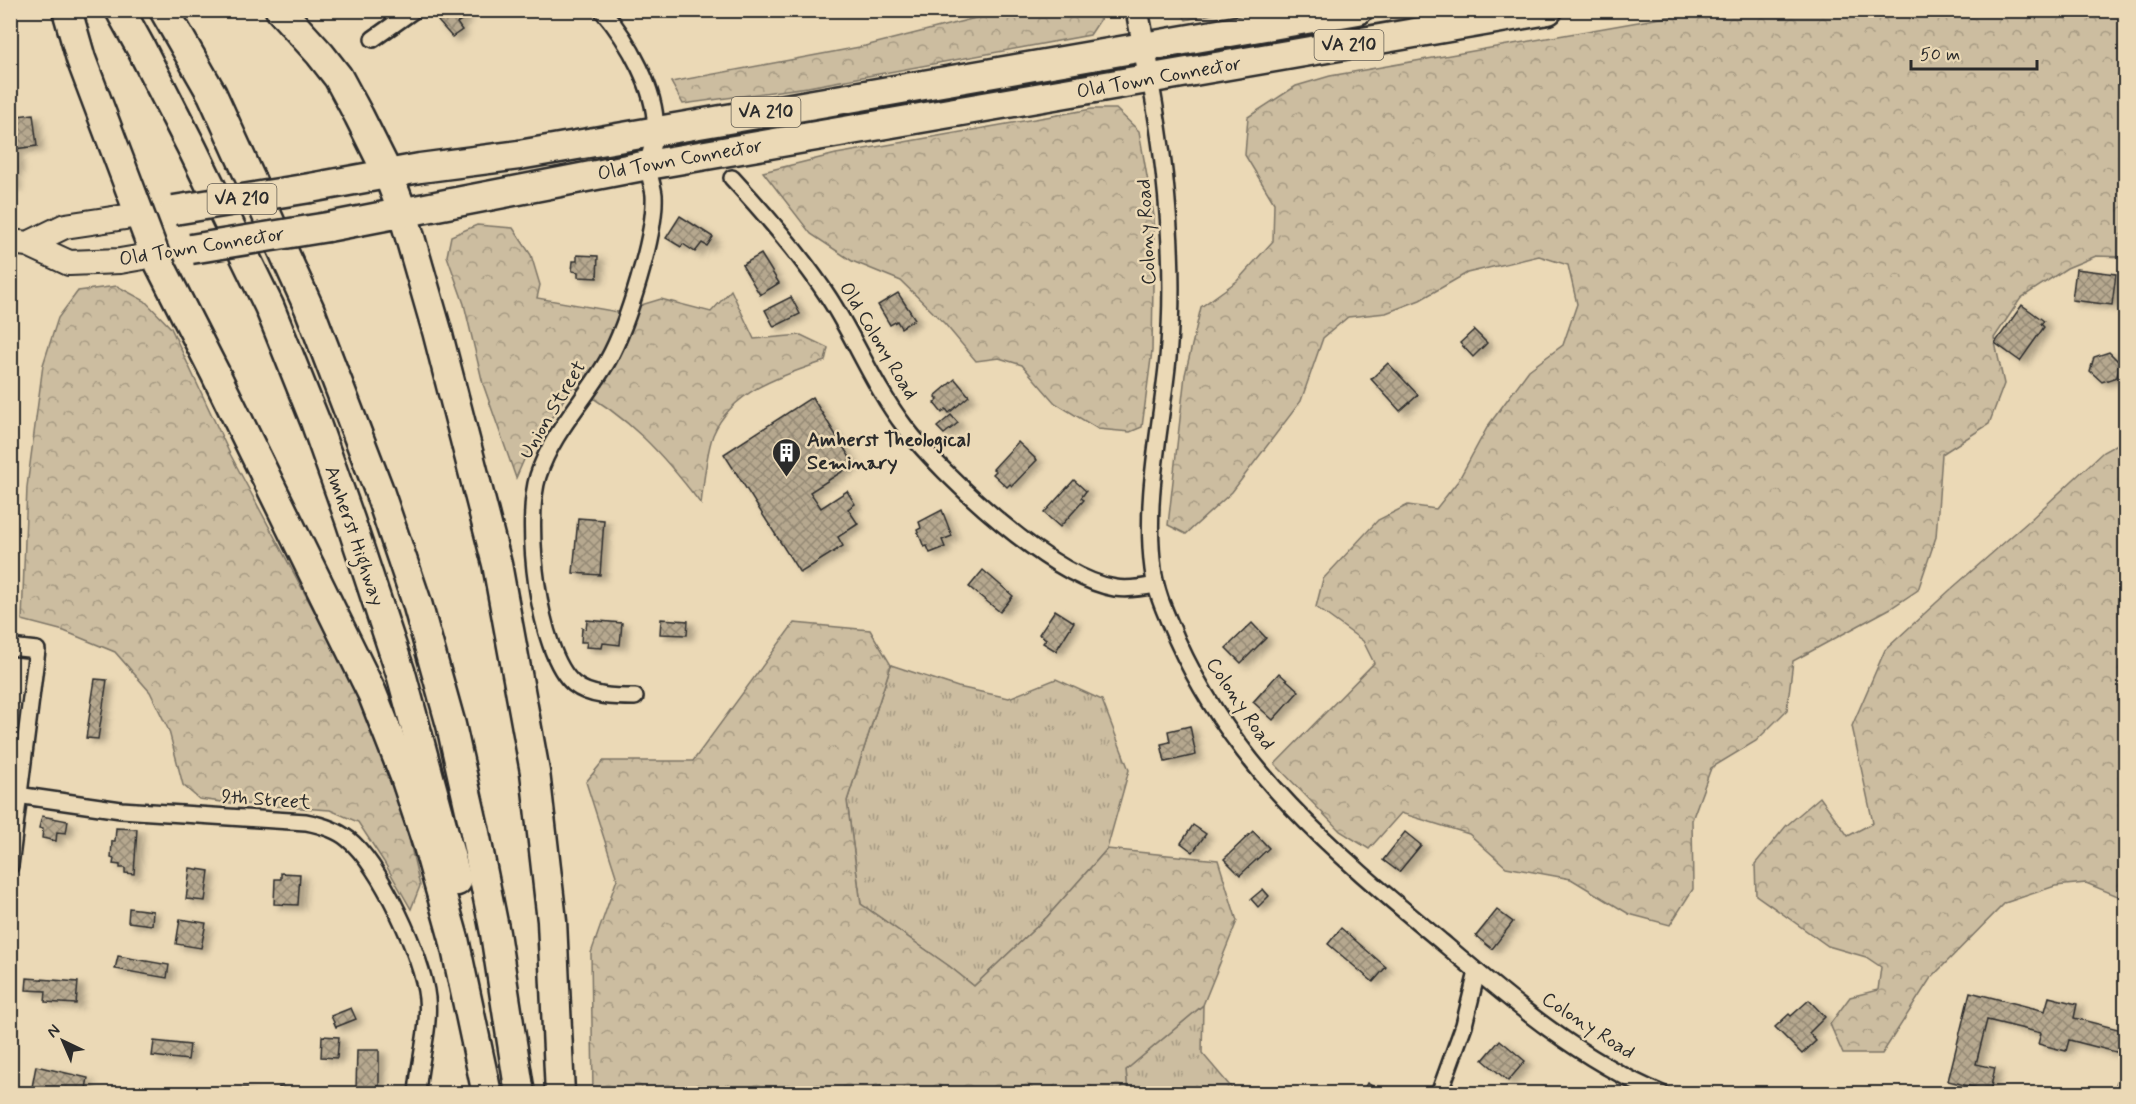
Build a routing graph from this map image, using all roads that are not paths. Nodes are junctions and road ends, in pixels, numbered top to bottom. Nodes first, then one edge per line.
1 (67, 10) edge
2 (120, 10) edge
3 (164, 10) edge
4 (280, 10) edge
5 (414, 10) edge
6 (602, 10) edge
7 (1137, 10) edge
8 (1358, 10) edge
9 (1548, 10) edge
10 (373, 39) dead end
11 (1143, 47) junction
12 (1150, 79) junction
13 (655, 131) junction
14 (648, 165) junction
15 (388, 174) junction
16 (732, 178) dead end
17 (403, 213) junction
18 (139, 215) junction
19 (19, 243) edge
20 (155, 255) junction
21 (1155, 585) junction
22 (10, 647) edge
23 (634, 698) dead end
24 (15, 795) edge
25 (10, 866) edge
26 (1477, 972) junction
27 (417, 1094) edge
28 (487, 1094) edge
29 (496, 1094) edge
30 (520, 1094) edge
31 (560, 1094) edge
32 (1439, 1094) edge
33 (1662, 1094) edge

1 - 18 highway
2 - 29 highway, Amherst Highway
3 - 30 highway, Amherst Highway
4 - 15 highway
5 - 10 street
6 - 13 street
7 - 11 street
8 - 11 highway, Old Town Connector / VA 210
9 - 12 highway, Old Town Connector / VA 210
11 - 12 street
11 - 13 highway, Old Town Connector / VA 210
12 - 14 highway, Old Town Connector / VA 210
12 - 21 street, Colony Road
13 - 14 street, Union Street
13 - 15 highway, Old Town Connector / VA 210
14 - 17 highway, Old Town Connector / VA 210
14 - 23 street, Union Street
15 - 17 highway
15 - 18 highway, Old Town Connector / VA 210, bridge
16 - 21 street, Old Colony Road
17 - 20 highway, Old Town Connector / VA 210, bridge
17 - 31 highway
18 - 19 main road, Old Town Connector / VA 210
18 - 20 highway
19 - 20 main road, Old Town Connector / VA 210
20 - 28 highway
21 - 26 street, Colony Road
22 - 24 street
24 - 25 street
24 - 27 street, 9th Street
26 - 32 street
26 - 33 street, Colony Road

